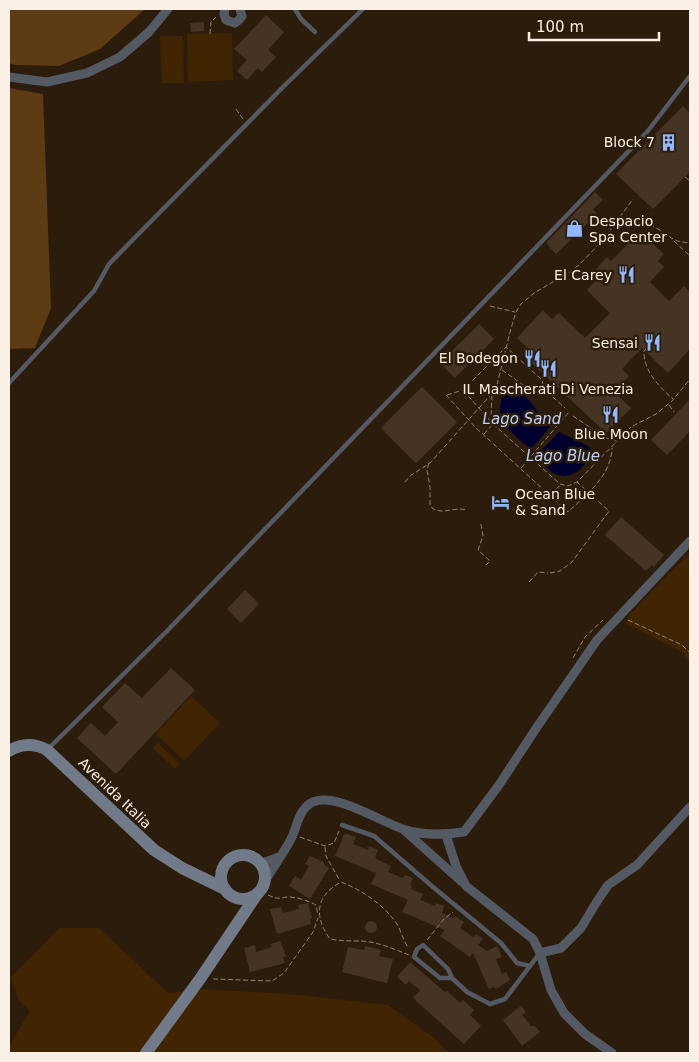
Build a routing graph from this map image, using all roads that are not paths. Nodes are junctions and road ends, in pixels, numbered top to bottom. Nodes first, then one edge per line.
1 (168, 9) edge
2 (240, 9) edge
3 (295, 9) edge
4 (363, 9) edge
5 (224, 12) edge
6 (315, 32) dead end
7 (690, 76) edge
8 (9, 78) edge
9 (9, 383) edge
10 (690, 541) edge
11 (48, 750) junction
12 (9, 751) edge
13 (690, 807) edge
14 (342, 825) road end
15 (404, 829) junction
16 (446, 835) junction
17 (279, 857) junction
18 (260, 864) junction
19 (223, 869) junction
20 (199, 876) junction
21 (466, 886) junction
22 (260, 889) junction
23 (227, 892) junction
24 (240, 920) junction
25 (540, 952) junction
26 (530, 966) junction
27 (452, 978) junction
28 (146, 1053) edge
29 (612, 1053) edge

1 - 8 street
2 - 5 street
3 - 6 lane
4 - 9 lane
7 - 11 lane
10 - 16 street
11 - 12 street
11 - 20 street, Avenida Italia
13 - 25 street
14 - 26 lane
15 - 16 street
15 - 17 street
15 - 21 street
16 - 21 street
17 - 18 street
17 - 22 street
18 - 19 street
18 - 22 street
19 - 20 street
19 - 23 street
20 - 23 street, Avenida Italia
21 - 25 street
22 - 23 street
22 - 24 street
23 - 24 street
24 - 28 street
25 - 26 lane
25 - 29 street
26 - 27 lane
27 - 27 lane

